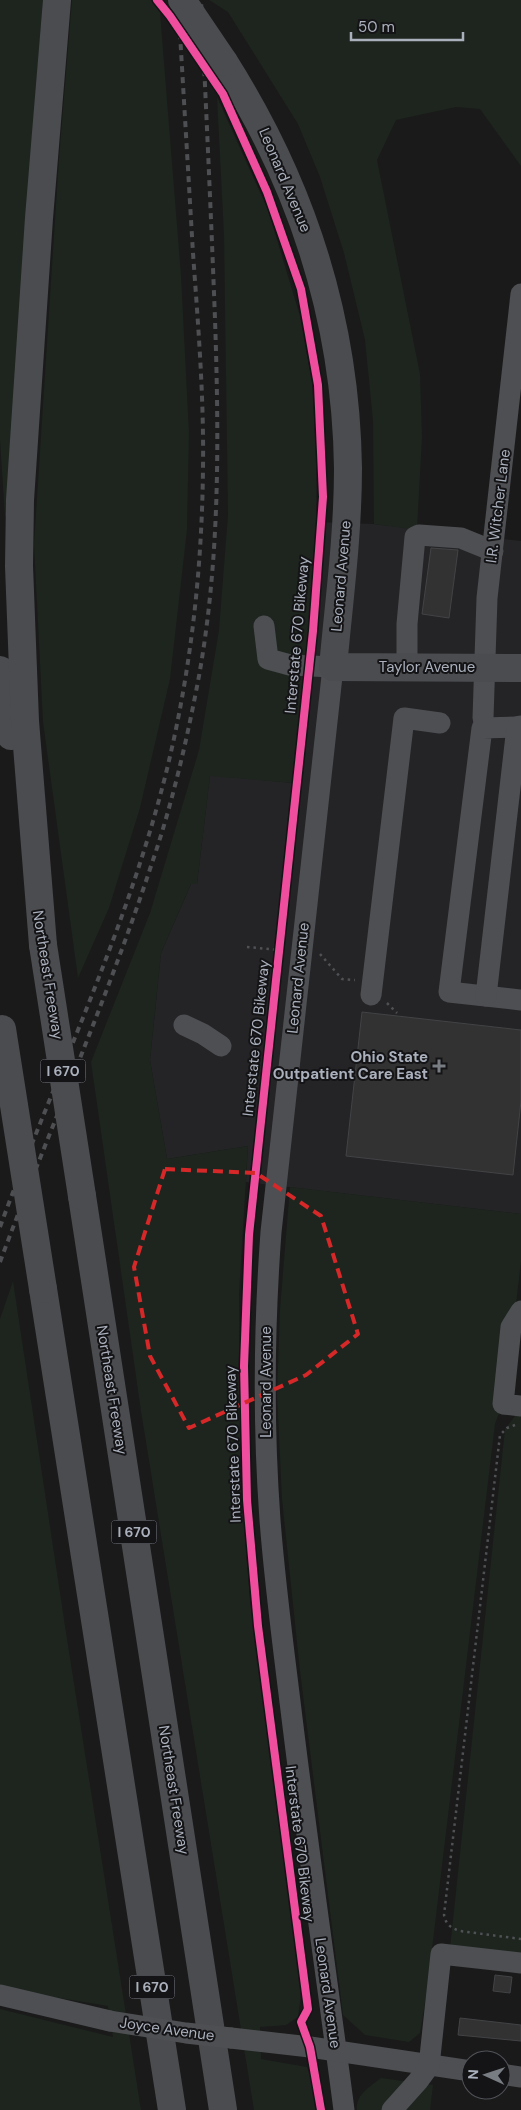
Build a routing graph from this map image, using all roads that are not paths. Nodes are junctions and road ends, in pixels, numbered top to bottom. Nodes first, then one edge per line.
1 (57, 0) edge
2 (182, 0) edge
3 (521, 294) edge
4 (514, 441) edge
5 (493, 551) junction
6 (264, 626) dead end
7 (332, 667) junction
8 (407, 667) junction
9 (485, 668) junction
10 (521, 668) edge
11 (0, 670) edge
12 (484, 718) dead end
13 (440, 723) dead end
14 (519, 726) edge
15 (43, 945) junction
16 (372, 995) dead end
17 (486, 996) junction
18 (521, 1000) edge
19 (1, 1024) edge
20 (184, 1025) dead end
21 (221, 1046) dead end
22 (521, 1311) edge
23 (512, 1405) edge
24 (521, 1963) edge
25 (0, 1995) edge
26 (337, 2052) junction
27 (429, 2066) junction
28 (461, 2070) edge
29 (172, 2110) edge
30 (223, 2110) edge
31 (344, 2110) edge
32 (392, 2110) edge

1 - 15 highway
2 - 7 main road, Leonard Avenue, bridge
3 - 4 street, I.R. Witcher Lane
4 - 5 street, I.R. Witcher Lane
5 - 8 street
5 - 9 street, I.R. Witcher Lane
6 - 7 street
7 - 8 main road, Taylor Avenue
7 - 26 street, Leonard Avenue
8 - 9 main road, Taylor Avenue
9 - 10 main road, Taylor Avenue
9 - 12 street, I.R. Witcher Lane
11 - 15 highway, Northeast Freeway / I 670
13 - 16 street
14 - 17 street
14 - 17 street
15 - 30 highway, Northeast Freeway / I 670, bridge
17 - 18 street
19 - 29 highway, I 670, bridge
20 - 21 street
22 - 23 street
24 - 27 street
25 - 26 street, Joyce Avenue, bridge
26 - 27 street, Joyce Avenue
26 - 31 street, Leonard Avenue
27 - 28 street, Joyce Avenue
27 - 32 street

